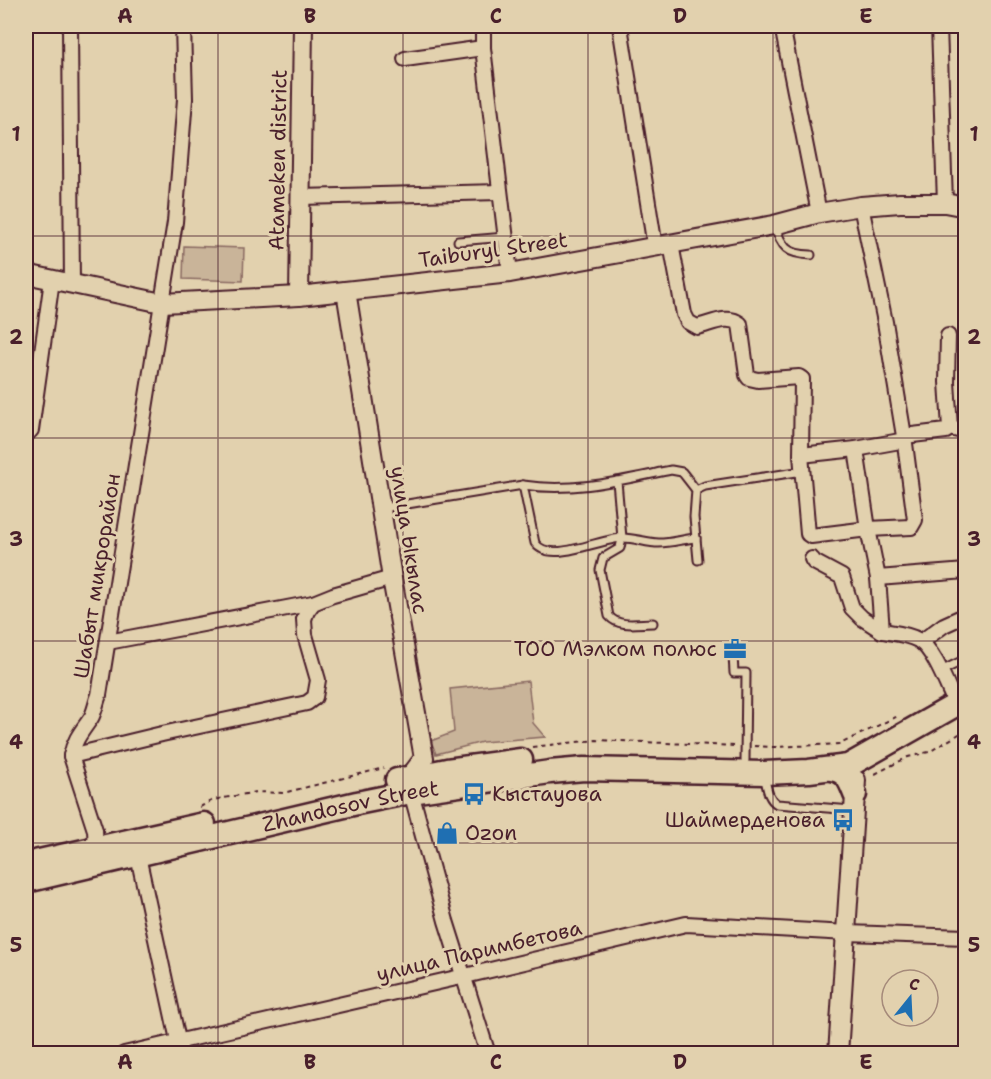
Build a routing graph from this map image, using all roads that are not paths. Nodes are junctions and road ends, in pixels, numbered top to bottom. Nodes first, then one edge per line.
1 (70, 26) edge
2 (183, 26) edge
3 (303, 26) edge
4 (483, 26) edge
5 (620, 26) edge
6 (782, 26) edge
7 (939, 26) edge
8 (483, 48) junction
9 (405, 59) dead end
10 (500, 192) junction
11 (300, 197) junction
12 (945, 203) junction
13 (861, 206) junction
14 (966, 207) edge
15 (819, 213) junction
16 (774, 225) junction
17 (506, 237) junction
18 (458, 241) dead end
19 (663, 245) junction
20 (812, 255) dead end
21 (510, 273) junction
22 (26, 274) edge
23 (52, 280) junction
24 (72, 285) junction
25 (346, 291) junction
26 (299, 296) junction
27 (162, 303) junction
28 (948, 336) dead end
29 (951, 428) junction
30 (966, 432) edge
31 (26, 435) edge
32 (904, 436) junction
33 (856, 449) junction
34 (801, 455) junction
35 (803, 471) junction
36 (617, 481) junction
37 (523, 485) junction
38 (696, 490) junction
39 (381, 509) junction
40 (868, 529) junction
41 (622, 538) junction
42 (696, 538) junction
43 (812, 558) dead end
44 (698, 560) dead end
45 (966, 571) edge
46 (392, 578) junction
47 (878, 578) junction
48 (314, 603) junction
49 (966, 615) edge
50 (653, 623) dead end
51 (882, 631) junction
52 (108, 642) junction
53 (921, 642) junction
54 (733, 655) dead end
55 (966, 659) edge
56 (939, 672) junction
57 (961, 702) edge
58 (71, 756) junction
59 (857, 759) junction
60 (745, 760) junction
61 (832, 769) junction
62 (764, 773) junction
63 (410, 785) junction
64 (855, 802) junction
65 (96, 848) junction
66 (136, 848) junction
67 (26, 864) edge
68 (26, 881) edge
69 (847, 933) junction
70 (966, 937) edge
71 (465, 976) junction
72 (180, 1047) edge
73 (124, 1053) edge
74 (488, 1053) edge
75 (838, 1053) edge

1 - 24 street
2 - 27 street, Шабыт микрорайон
3 - 11 street, Atameken district
4 - 8 street
5 - 19 street
6 - 15 street
7 - 12 street
8 - 9 street
8 - 10 street
10 - 11 street
10 - 17 street
11 - 26 street, Atameken district
12 - 13 street, Taiburyl Street
12 - 14 street, Taiburyl Street
13 - 15 street, Taiburyl Street
13 - 32 street
15 - 16 street, Taiburyl Street
16 - 19 street, Taiburyl Street
16 - 20 lane
17 - 18 lane
17 - 21 street
19 - 21 street, Taiburyl Street
19 - 34 street
21 - 25 street, Taiburyl Street
22 - 23 street, Taiburyl Street
23 - 24 street, Taiburyl Street
23 - 31 street
24 - 27 street, Taiburyl Street
25 - 26 street, Taiburyl Street
25 - 39 street, улица Ыкылас
26 - 27 street, Taiburyl Street
27 - 52 street, Шабыт микрорайон
28 - 29 street
29 - 30 street
29 - 32 street
32 - 33 street
32 - 40 street
33 - 34 street
33 - 40 street
34 - 35 street
35 - 38 lane
35 - 40 street
36 - 37 lane
36 - 38 lane
36 - 41 lane
37 - 39 lane
37 - 41 lane
38 - 42 lane
39 - 46 street, улица Ыкылас
40 - 47 street
41 - 42 lane
41 - 50 lane
42 - 44 lane
43 - 51 street
45 - 47 street
46 - 48 street
46 - 63 street, улица Ыкылас
47 - 51 street
48 - 52 street
48 - 58 street
49 - 53 street
51 - 53 street
52 - 58 street, Шабыт микрорайон
53 - 56 street
54 - 60 lane
55 - 56 lane
56 - 57 street
57 - 59 main road, Zhandosov Street
58 - 65 street
59 - 60 main road, Zhandosov Street
59 - 61 main road, Zhandosov Street
59 - 64 street
60 - 63 main road, Zhandosov Street
61 - 62 main road, Zhandosov Street
61 - 64 main road
62 - 63 main road, Zhandosov Street
62 - 64 lane
63 - 66 main road, Zhandosov Street
63 - 71 street
64 - 69 street
65 - 66 main road, Zhandosov Street
65 - 67 main road, Zhandosov Street
66 - 68 main road, Zhandosov Street
66 - 72 street
69 - 70 street, улица Паримбетова
69 - 71 street, улица Паримбетова
69 - 75 street
71 - 72 street, улица Паримбетова
71 - 74 street
72 - 73 street, улица Паримбетова

